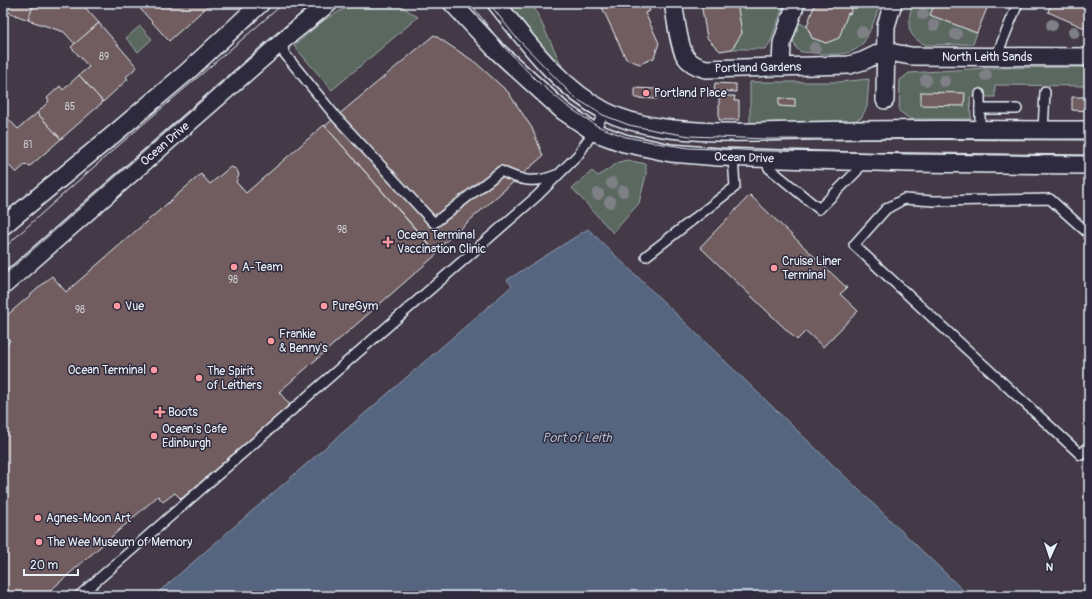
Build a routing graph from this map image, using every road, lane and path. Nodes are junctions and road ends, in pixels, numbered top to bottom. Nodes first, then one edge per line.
1 (262, 3) edge
2 (329, 3) edge
3 (452, 3) edge
4 (496, 3) edge
5 (673, 3) edge
6 (796, 3) edge
7 (893, 3) edge
8 (1018, 3) edge
9 (282, 41) junction
10 (886, 50) junction
11 (996, 57) junction
12 (1089, 57) edge
13 (781, 67) junction
14 (1044, 92) dead end
15 (980, 94) dead end
16 (885, 100) dead end
17 (980, 109) junction
18 (1017, 109) dead end
19 (605, 111) junction
20 (980, 130) junction
21 (1043, 130) junction
22 (1089, 130) edge
23 (594, 132) junction
24 (733, 158) junction
25 (765, 159) junction
26 (862, 161) junction
27 (1089, 165) edge
28 (560, 174) junction
29 (3, 226) edge
30 (1089, 234) edge
31 (646, 256) dead end
32 (3, 286) edge
33 (1089, 446) edge
34 (79, 596) edge

1 - 29 street
2 - 9 street, Ocean Drive
3 - 23 street, Ocean Drive
4 - 19 street
5 - 13 street, Portland Gardens
6 - 13 street
7 - 10 street
8 - 11 lane
9 - 28 lane
9 - 32 street, Ocean Drive
10 - 11 street, North Leith Sands
10 - 13 street, Portland Gardens
10 - 16 street
11 - 12 street, North Leith Sands
14 - 21 lane
15 - 17 lane
17 - 18 lane
17 - 20 lane
19 - 20 street
19 - 23 lane
20 - 21 street
21 - 22 street
23 - 24 street, Ocean Drive
23 - 28 lane
24 - 25 street, Ocean Drive
24 - 31 lane
25 - 26 street, Ocean Drive
25 - 26 lane
26 - 27 street, Ocean Drive
28 - 34 lane
30 - 33 lane

